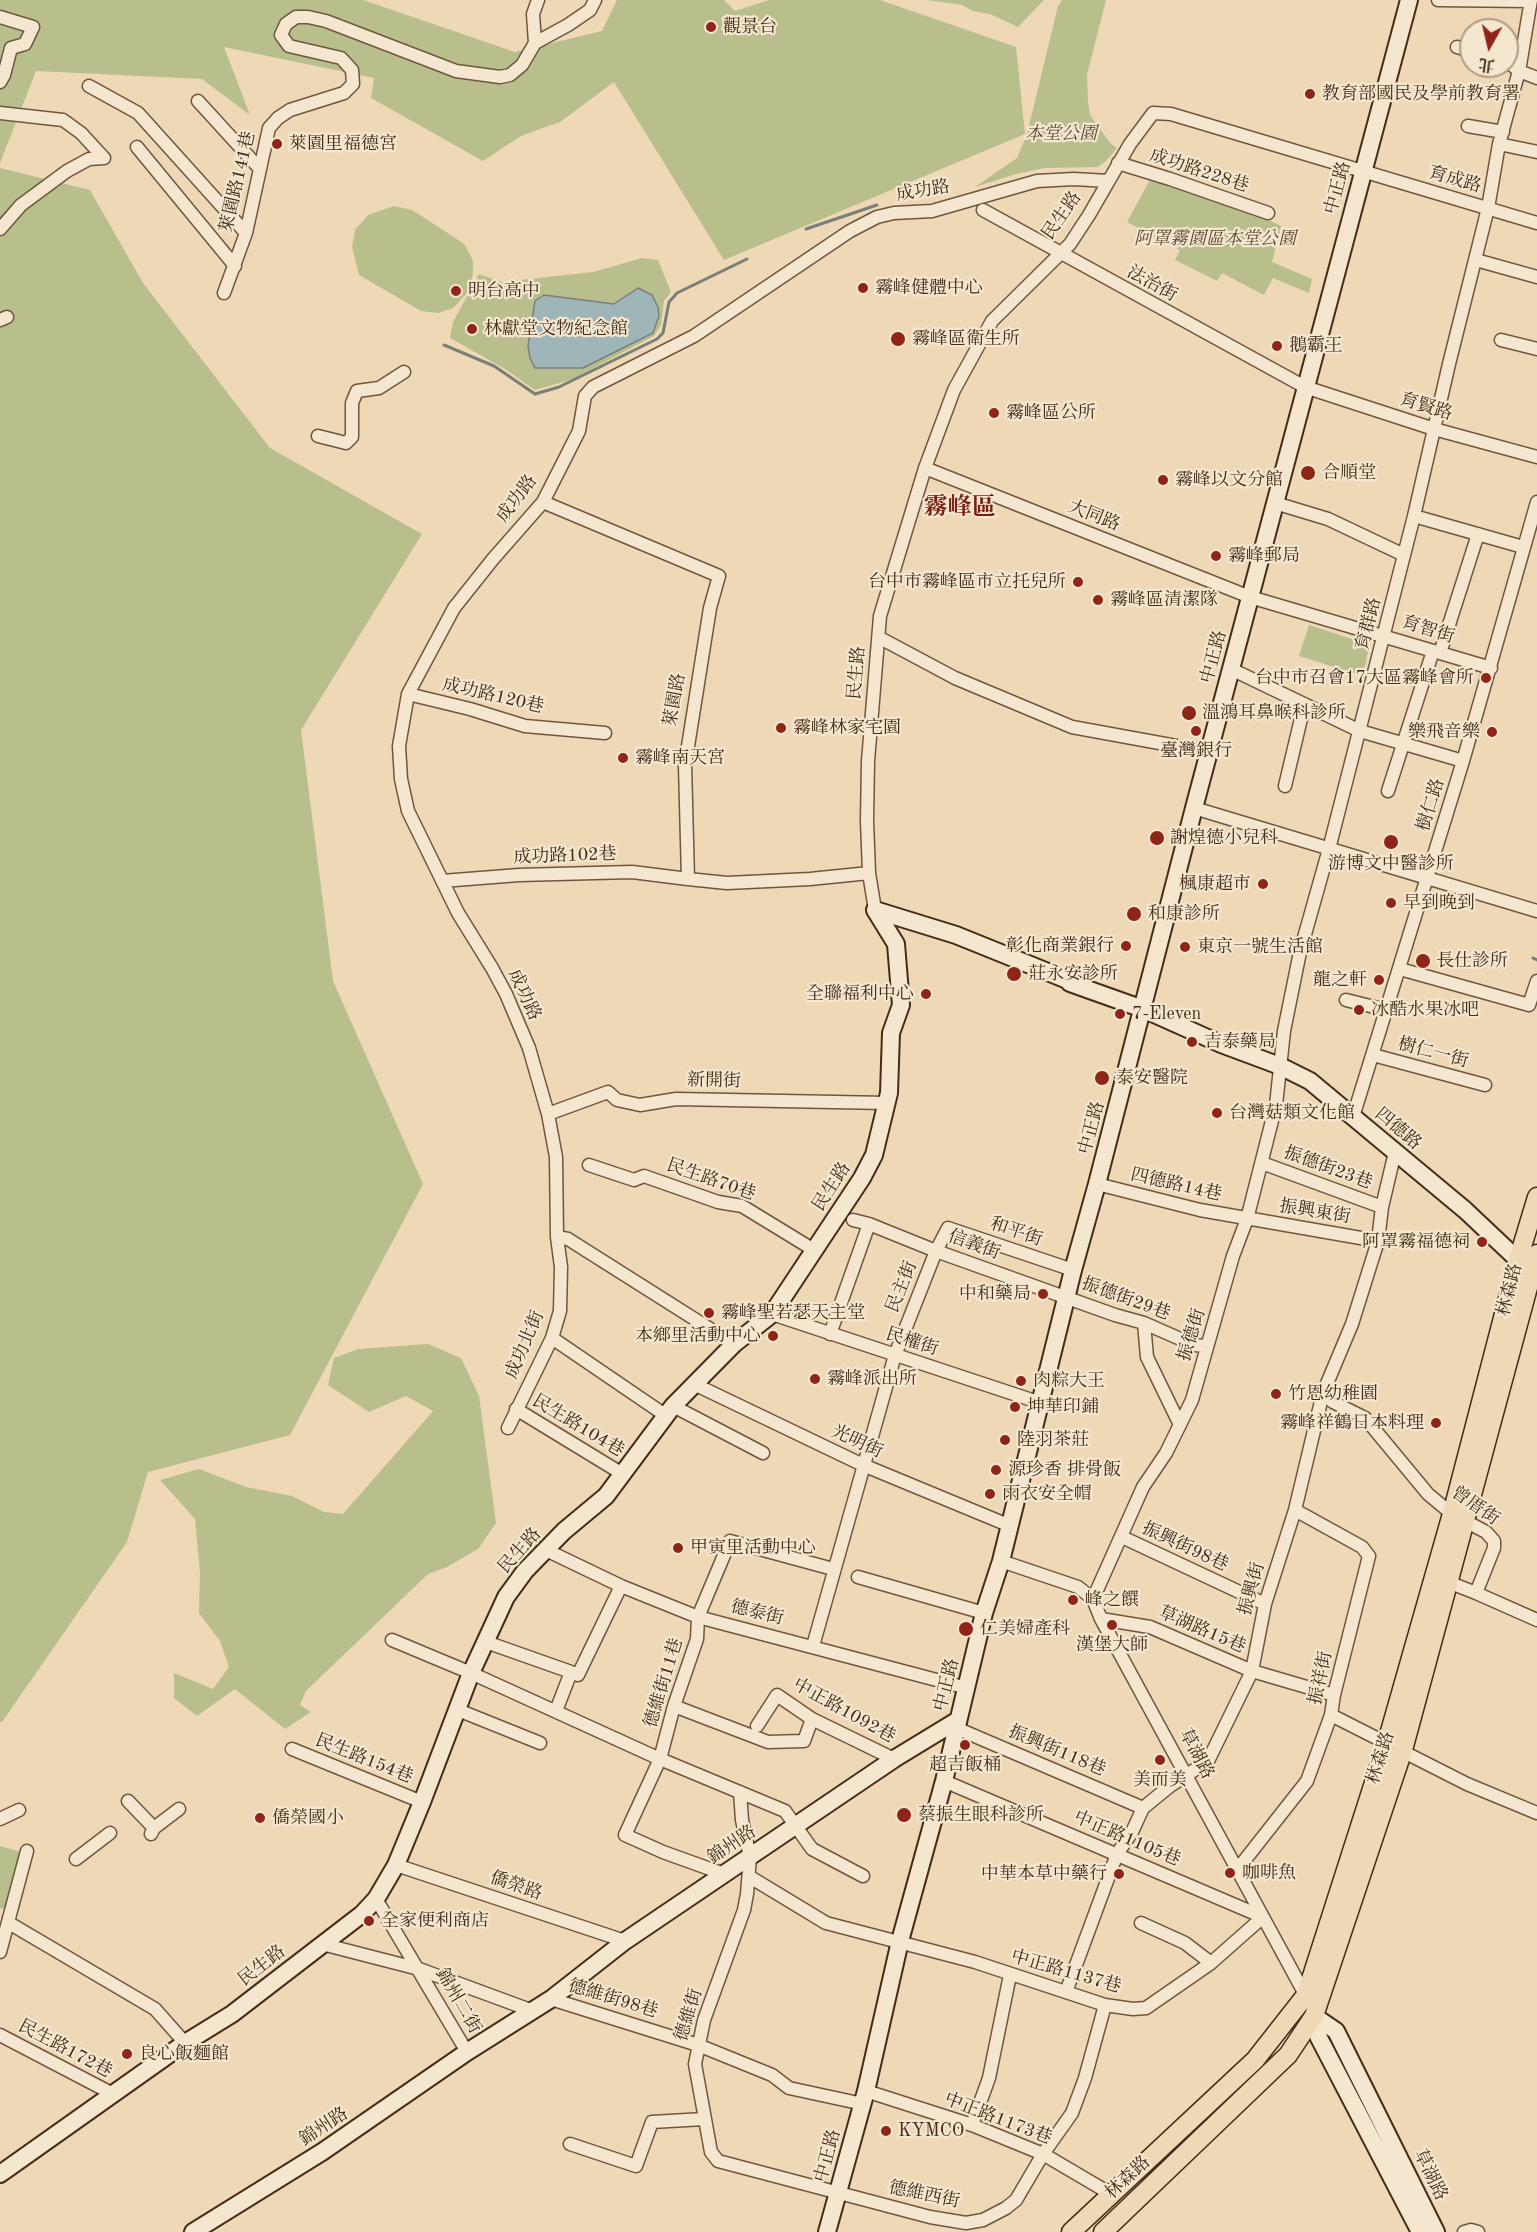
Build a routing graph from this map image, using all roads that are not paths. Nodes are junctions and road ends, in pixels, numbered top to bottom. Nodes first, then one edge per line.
1 (538, 0) edge
2 (595, 0) edge
3 (1409, 0) edge
4 (1438, 0) edge
5 (1531, 1) edge
6 (0, 16) edge
7 (535, 44) junction
8 (1456, 47) dead end
9 (1459, 48) edge
10 (1519, 71) joint
11 (1517, 78) edge
12 (1537, 78) edge
13 (0, 82) edge
14 (89, 86) dead end
15 (198, 101) dead end
16 (0, 113) edge
17 (1468, 126) dead end
18 (1501, 138) junction
19 (137, 147) dead end
20 (1537, 152) edge
21 (1118, 164) junction
22 (260, 169) junction
23 (1362, 172) junction
24 (1108, 181) junction
25 (1488, 208) junction
26 (983, 210) dead end
27 (1268, 213) dead end
28 (1537, 223) edge
29 (0, 229) edge
30 (246, 233) junction
31 (1062, 252) junction
32 (1476, 260) junction
33 (235, 266) junction
34 (1537, 277) edge
35 (224, 293) dead end
36 (1501, 340) dead end
37 (1537, 349) edge
38 (404, 372) dead end
39 (1305, 387) junction
40 (1434, 429) junction
41 (318, 436) dead end
42 (1537, 456) edge
43 (924, 468) junction
44 (543, 502) junction
45 (1537, 502) edge
46 (1275, 503) junction
47 (1414, 516) junction
48 (1478, 534) junction
49 (1523, 548) junction
50 (1404, 555) junction
51 (1250, 597) junction
52 (1385, 636) junction
53 (880, 638) junction
54 (1437, 652) junction
55 (1491, 668) junction
56 (1231, 669) junction
57 (408, 694) junction
58 (1304, 706) junction
59 (1360, 731) junction
60 (605, 734) dead end
61 (1403, 745) junction
62 (1209, 752) junction
63 (1463, 761) junction
64 (1285, 786) dead end
65 (1388, 790) dead end
66 (1194, 808) junction
67 (1329, 849) junction
68 (869, 873) junction
69 (1427, 878) junction
70 (688, 879) junction
71 (442, 881) junction
72 (875, 910) junction
73 (1537, 911) edge
74 (1400, 969) junction
75 (1537, 981) edge
76 (1346, 1000) dead end
77 (1143, 1009) junction
78 (1386, 1011) junction
79 (1373, 1055) junction
80 (1280, 1066) junction
81 (1485, 1085) dead end
82 (887, 1103) junction
83 (548, 1114) junction
84 (1353, 1117) junction
85 (1395, 1152) junction
86 (1262, 1163) junction
87 (590, 1165) dead end
88 (1097, 1184) junction
89 (1537, 1197) edge
90 (1382, 1207) junction
91 (1247, 1219) junction
92 (853, 1220) dead end
93 (870, 1224) junction
94 (948, 1228) joint
95 (557, 1237) junction
96 (1378, 1241) junction
97 (814, 1250) junction
98 (936, 1251) junction
99 (1537, 1254) edge
100 (1518, 1260) junction
101 (1073, 1270) junction
102 (1533, 1282) edge
103 (1067, 1298) junction
104 (772, 1314) junction
105 (1144, 1323) junction
106 (830, 1334) junction
107 (552, 1338) junction
108 (734, 1344) junction
109 (1206, 1347) junction
110 (895, 1355) junction
111 (694, 1384) junction
112 (1323, 1393) junction
113 (1041, 1403) junction
114 (516, 1409) junction
115 (669, 1410) junction
116 (1180, 1425) junction
117 (508, 1428) dead end
118 (764, 1453) dead end
119 (863, 1465) junction
120 (621, 1473) junction
121 (1295, 1510) junction
122 (1458, 1517) junction
123 (1008, 1525) junction
124 (1122, 1537) junction
125 (546, 1550) junction
126 (1001, 1561) junction
127 (833, 1569) junction
128 (858, 1577) dead end
129 (1448, 1582) junction
130 (621, 1586) junction
131 (1476, 1593) junction
132 (1093, 1599) junction
133 (1265, 1604) junction
134 (984, 1613) junction
135 (698, 1617) junction
136 (1101, 1619) junction
137 (1537, 1620) edge
138 (392, 1640) dead end
139 (486, 1642) junction
140 (813, 1646) junction
141 (1252, 1671) junction
142 (571, 1672) junction
143 (471, 1673) junction
144 (967, 1688) junction
145 (1334, 1695) junction
146 (674, 1706) junction
147 (458, 1710) junction
148 (556, 1711) junction
149 (1331, 1715) junction
150 (812, 1719) junction
151 (957, 1724) junction
152 (757, 1726) dead end
153 (1387, 1742) junction
154 (540, 1743) dead end
155 (292, 1749) dead end
156 (1403, 1750) junction
157 (660, 1759) junction
158 (894, 1759) junction
159 (1186, 1777) junction
160 (944, 1781) junction
161 (740, 1792) junction
162 (128, 1801) dead end
163 (422, 1803) junction
164 (1143, 1808) junction
165 (179, 1809) dead end
166 (19, 1810) dead end
167 (1537, 1813) edge
168 (0, 1819) edge
169 (795, 1826) junction
170 (110, 1833) dead end
171 (27, 1851) dead end
172 (1117, 1854) junction
173 (750, 1857) junction
174 (76, 1858) dead end
175 (396, 1865) junction
176 (1237, 1870) junction
177 (724, 1874) junction
178 (863, 1876) dead end
179 (750, 1877) junction
180 (376, 1899) junction
181 (1263, 1917) junction
182 (6, 1918) edge
183 (1141, 1923) dead end
184 (625, 1941) junction
185 (900, 1941) junction
186 (322, 1944) junction
187 (0, 1952) edge
188 (1211, 1963) junction
189 (419, 1969) junction
190 (1010, 1975) junction
191 (1066, 1992) junction
192 (1306, 1995) junction
193 (551, 1999) junction
194 (1106, 2005) junction
195 (533, 2010) junction
196 (1314, 2016) junction
197 (0, 2035) edge
198 (185, 2043) junction
199 (698, 2045) junction
200 (467, 2052) junction
201 (113, 2094) junction
202 (864, 2098) junction
203 (704, 2119) junction
204 (972, 2125) junction
205 (570, 2144) dead end
206 (1043, 2154) junction
207 (0, 2174) edge
208 (838, 2193) junction
209 (1111, 2194) junction
210 (193, 2232) edge
211 (827, 2232) edge
212 (1071, 2232) edge
213 (1103, 2232) edge
214 (1419, 2232) edge
215 (1436, 2232) edge
216 (1464, 2232) edge
217 (1478, 2232) edge

1 - 7 street
2 - 7 street, 萊園路141巷
3 - 23 street, 中正路
4 - 5 street
5 - 10 street, 育群路
6 - 13 street
7 - 22 street, 萊園路141巷
8 - 9 street
10 - 12 street
11 - 18 street, 育群路
14 - 30 street
15 - 22 street
16 - 29 street
17 - 18 street
18 - 20 street
18 - 25 street, 育群路
19 - 33 street
21 - 23 street
21 - 24 street
21 - 27 street, 成功路228巷
22 - 30 street, 萊園路141巷
23 - 25 street, 育成路
23 - 39 street, 中正路
24 - 31 street, 民生路
24 - 44 street, 成功路
25 - 28 street, 育成路
25 - 32 street, 育群路
26 - 31 street, 法治街
30 - 33 street, 萊園路141巷
31 - 39 street, 法治街
31 - 43 street, 民生路
32 - 34 street
32 - 40 street, 育群路
33 - 35 street, 萊園路141巷
36 - 37 street
38 - 41 street
39 - 40 street, 育賢路
39 - 46 street, 中正路
40 - 42 street, 育賢路
40 - 47 street, 育群路
43 - 51 street, 大同路
43 - 53 street, 民生路
44 - 57 street, 成功路
44 - 70 street, 萊園路
45 - 49 street, 樹仁路
46 - 50 street
46 - 51 street, 中正路
47 - 48 street
47 - 50 street, 育群路
48 - 49 street
48 - 54 street
49 - 55 street, 樹仁路
50 - 52 street, 育群路
51 - 52 street, 育智街
51 - 56 street, 中正路
52 - 54 street, 育智街
52 - 59 street, 育群路
53 - 62 street
53 - 68 street, 民生路
54 - 55 street, 育智街
54 - 61 street
55 - 63 street, 樹仁路
56 - 58 street
56 - 62 street, 中正路
57 - 60 street, 成功路120巷
57 - 71 street, 成功路
58 - 59 street
58 - 64 street
59 - 61 street
59 - 67 street, 育群路
61 - 63 street
61 - 65 street
62 - 66 street, 中正路
63 - 69 street, 樹仁路
66 - 67 street
66 - 77 street, 中正路
67 - 69 street
67 - 80 street, 育群路
68 - 70 street
68 - 72 street, 民生路
69 - 73 street
69 - 74 street, 樹仁路
70 - 71 street, 成功路102巷
71 - 83 street, 成功路
72 - 77 street
72 - 82 street, 民生路
74 - 75 street
74 - 78 street, 樹仁路
76 - 78 street
77 - 80 street, 四德路
77 - 88 street, 中正路
78 - 79 street, 樹仁路
79 - 81 street, 樹仁一街
79 - 84 street, 樹仁路
80 - 84 street, 四德路
80 - 86 street, 振德街
82 - 83 street, 新開街
82 - 97 street, 民生路
83 - 95 street, 成功路
84 - 85 street, 四德路
85 - 90 street, 振興街
85 - 100 street, 四德路
86 - 90 street, 振德街23巷
86 - 91 street, 振德街
87 - 97 street, 民生路70巷
88 - 91 street, 四德路14巷
88 - 101 street, 中正路
89 - 100 main road, 林森路
90 - 96 street, 振興街
91 - 96 street, 振興東街
91 - 109 street, 振德街
92 - 93 street, 信義街
93 - 98 street, 信義街
93 - 106 street
94 - 98 street, 民主街
94 - 101 street, 和平街
95 - 107 street, 成功北街
95 - 108 street
96 - 112 street, 振興街
97 - 104 street, 民生路
98 - 103 street, 信義街
98 - 110 street, 民主街
99 - 102 main road, 林森路
100 - 102 street, 四德路
100 - 122 main road, 林森路
101 - 103 street, 中正路
102 - 122 main road, 林森路
103 - 105 street, 振德街29巷
103 - 113 street, 中正路
104 - 106 street, 民權街
104 - 108 street, 民生路
105 - 109 street, 振德街29巷
105 - 116 street
106 - 110 street, 民權街
107 - 114 street, 成功北街
107 - 115 street
108 - 111 street, 民生路
109 - 116 street, 振德街
110 - 113 street, 民權街
110 - 119 street, 民主街
111 - 115 street, 民生路
111 - 119 street, 光明街
112 - 121 street, 振興街
112 - 122 street, 曾厝街
113 - 123 street, 中正路
114 - 117 street, 成功北街
114 - 120 street, 民生路104巷
115 - 118 street
115 - 120 street, 民生路
116 - 124 street, 振德街
119 - 123 street, 光明街
119 - 127 street, 民主街
120 - 125 street, 民生路
121 - 133 street, 振興街
121 - 145 street, 振祥街
122 - 129 main road, 林森路
122 - 131 street, 曾厝街
122 - 153 main road, 林森路
123 - 126 street, 中正路
124 - 132 street, 振德街
124 - 133 street, 振興街98巷
125 - 130 street, 德泰街
125 - 139 street, 民生路
126 - 132 street
126 - 134 street, 中正路
127 - 135 street, 德維街11巷
127 - 140 street, 民主街
128 - 134 street
129 - 131 street
129 - 156 main road, 林森路
130 - 135 street, 德泰街
130 - 142 street
131 - 137 street
132 - 136 street, 草湖路
133 - 141 street, 振興街
134 - 144 street, 中正路
135 - 140 street, 德泰街
135 - 146 street, 德維街11巷
136 - 141 street, 草湖路15巷
136 - 159 street, 草湖路
138 - 143 street
139 - 142 street
139 - 143 street, 民生路
140 - 144 street, 德泰街
141 - 145 street, 草湖路15巷
141 - 159 street, 振興街
142 - 148 street
143 - 147 street, 民生路
143 - 148 street
144 - 151 street, 中正路
145 - 149 street, 振祥街
146 - 150 street
146 - 157 street, 德維街11巷
147 - 154 street
147 - 163 street, 民生路
148 - 157 street
149 - 153 street
149 - 176 street, 振祥街
150 - 152 street, 中正路1092巷
150 - 158 street, 中正路1092巷
151 - 158 street, 錦州路
151 - 160 street, 中正路
151 - 164 street, 振興街118巷
153 - 156 street
153 - 192 main road, 林森路
155 - 163 street, 民生路154巷
156 - 167 street
156 - 196 main road, 林森路
157 - 161 street
157 - 177 street, 德維街11巷
158 - 169 street, 錦州路
159 - 164 street, 振興街
159 - 176 street, 草湖路
160 - 172 street, 中正路1105巷
160 - 185 street, 中正路
161 - 169 street
161 - 173 street, 德維街
162 - 165 street
163 - 175 street, 民生路
164 - 172 street, 振興街
166 - 168 street
169 - 173 street, 錦州路
169 - 178 street
170 - 174 street
171 - 182 street
172 - 181 street, 中正路1105巷
172 - 191 street, 振興街
173 - 177 street, 錦州路
173 - 179 street, 德維街
175 - 180 street, 民生路
175 - 184 street, 僑榮路
176 - 181 street, 草湖路
177 - 184 street, 錦州路
179 - 185 street, 中正路1137巷
179 - 199 street, 德維街
180 - 186 street, 民生路
180 - 189 street
181 - 188 street, 中正路1137巷
181 - 192 street, 草湖路
182 - 187 street
182 - 198 street
183 - 188 street
184 - 193 street, 錦州路
185 - 190 street, 中正路1137巷
185 - 202 street, 中正路
186 - 189 street
186 - 198 street, 民生路
188 - 194 street, 中正路1137巷
189 - 195 street
189 - 200 street, 錦州二街
190 - 191 street, 中正路1137巷
190 - 204 street
191 - 194 street, 中正路1137巷
192 - 196 street, 草湖路
192 - 209 main road, 林森路
193 - 195 street, 錦州路
193 - 199 street, 德維街98巷
194 - 206 street, 德維西街
195 - 200 street, 錦州路
196 - 213 main road, 林森路
196 - 214 street, 草湖路
196 - 215 street, 草湖路
197 - 201 street, 民生路172巷
198 - 201 street, 民生路
199 - 202 street, 德維街98巷
199 - 203 street, 德維街
200 - 210 street, 錦州路
201 - 207 street, 民生路
202 - 204 street, 中正路1173巷
202 - 208 street, 中正路
203 - 205 street
203 - 208 street, 德維街
204 - 206 street, 中正路1173巷
206 - 208 street, 德維西街
206 - 209 street, 中正路1173巷
208 - 211 street, 中正路
209 - 212 main road, 林森路
216 - 217 street

